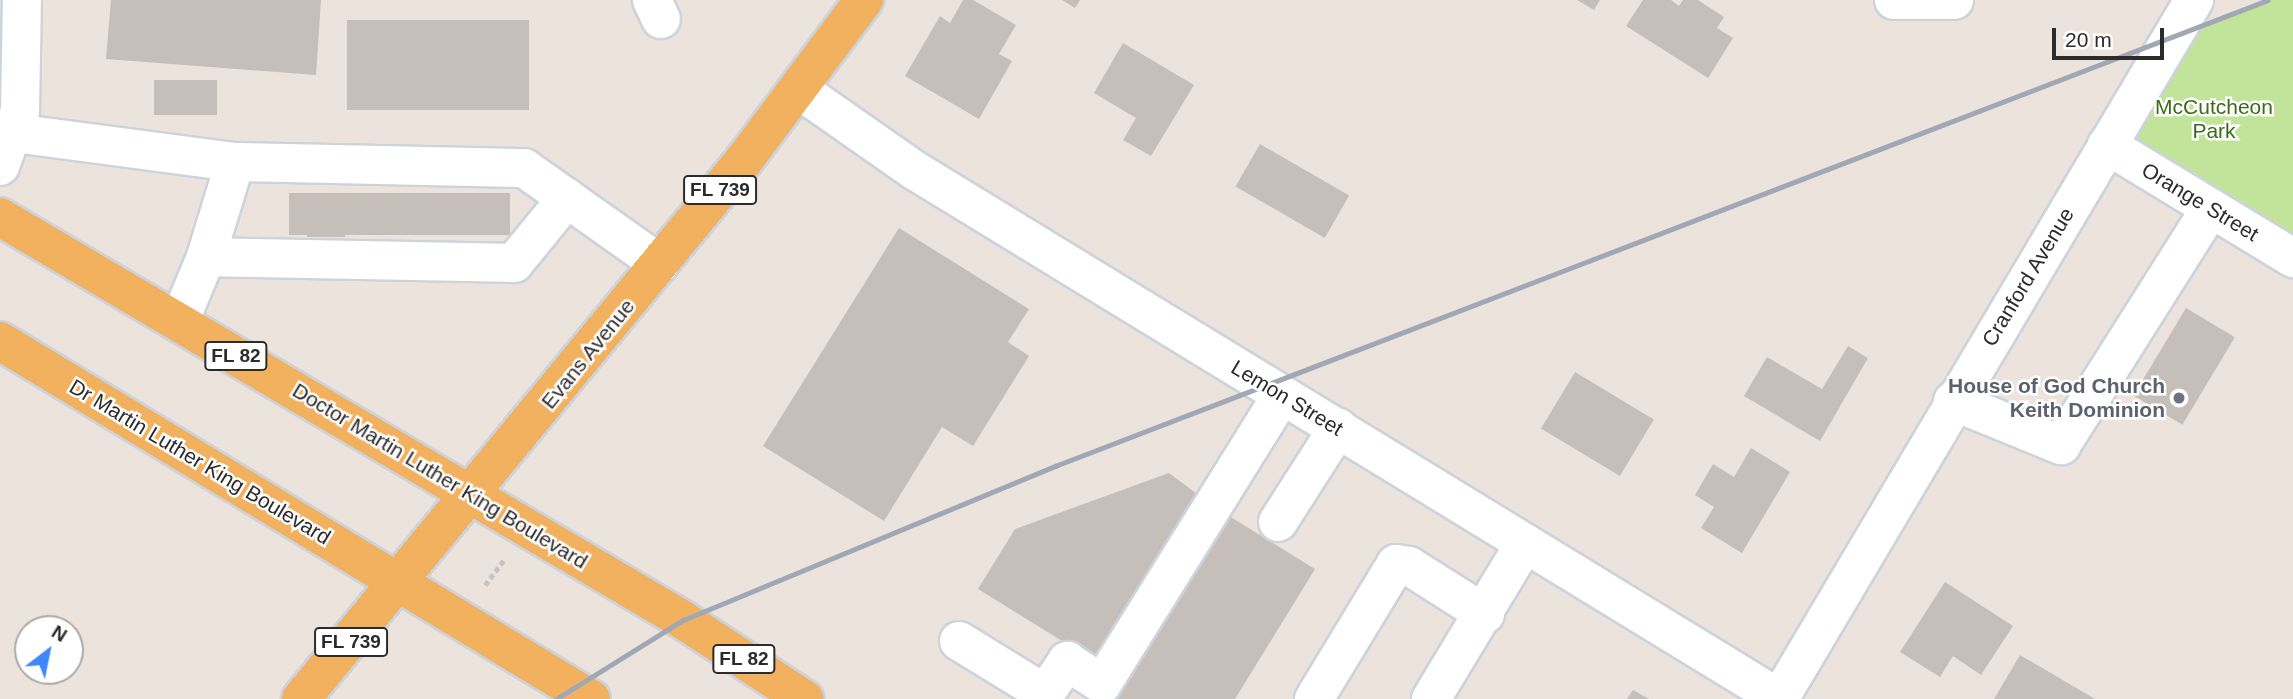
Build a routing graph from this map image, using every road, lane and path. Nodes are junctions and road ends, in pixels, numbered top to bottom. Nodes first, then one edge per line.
1 (22, 0) edge
2 (864, 0) edge
3 (1894, 0) edge
4 (1954, 0) edge
5 (2194, 0) edge
6 (798, 89) junction
7 (2107, 145) junction
8 (7, 150) edge
9 (235, 162) junction
10 (567, 198) junction
11 (2211, 208) junction
12 (0, 217) edge
13 (206, 257) junction
14 (2293, 258) edge
15 (660, 264) junction
16 (178, 322) junction
17 (0, 341) edge
18 (1282, 395) junction
19 (1953, 401) junction
20 (1338, 428) junction
21 (473, 495) junction
22 (1278, 522) dead end
23 (1525, 543) junction
24 (512, 549) dead end
25 (400, 584) junction
26 (485, 584) dead end
27 (1485, 614) junction
28 (959, 641) dead end
29 (1043, 697) edge
30 (301, 699) edge
31 (591, 699) edge
32 (804, 699) edge
33 (1314, 699) edge
34 (1432, 699) edge
35 (1779, 699) edge

1 - 8 street
2 - 6 main road, Evans Avenue / FL 739
3 - 4 street
5 - 7 street, Cranford Avenue
6 - 15 main road, Evans Avenue / FL 739
6 - 18 street, Lemon Street
7 - 11 street, Orange Street
7 - 19 street, Cranford Avenue
8 - 9 street
9 - 10 street
9 - 13 street
10 - 13 street
10 - 15 street
11 - 14 street, Orange Street
11 - 19 street
12 - 16 main road, Doctor Martin Luther King Boulevard / FL 82
13 - 16 street
15 - 21 main road, Evans Avenue / FL 739
16 - 21 main road, Doctor Martin Luther King Boulevard / FL 82
17 - 25 main road, Dr Martin Luther King Boulevard
18 - 20 street, Lemon Street
18 - 29 street
19 - 35 street, Cranford Avenue
20 - 22 street
20 - 23 street, Lemon Street
21 - 25 main road, Evans Avenue / FL 739
21 - 32 main road, Doctor Martin Luther King Boulevard / FL 82
23 - 27 street
23 - 35 street, Lemon Street
24 - 26 path
25 - 30 main road, Evans Avenue / FL 739
25 - 31 main road
27 - 33 street
27 - 34 street
28 - 29 street

